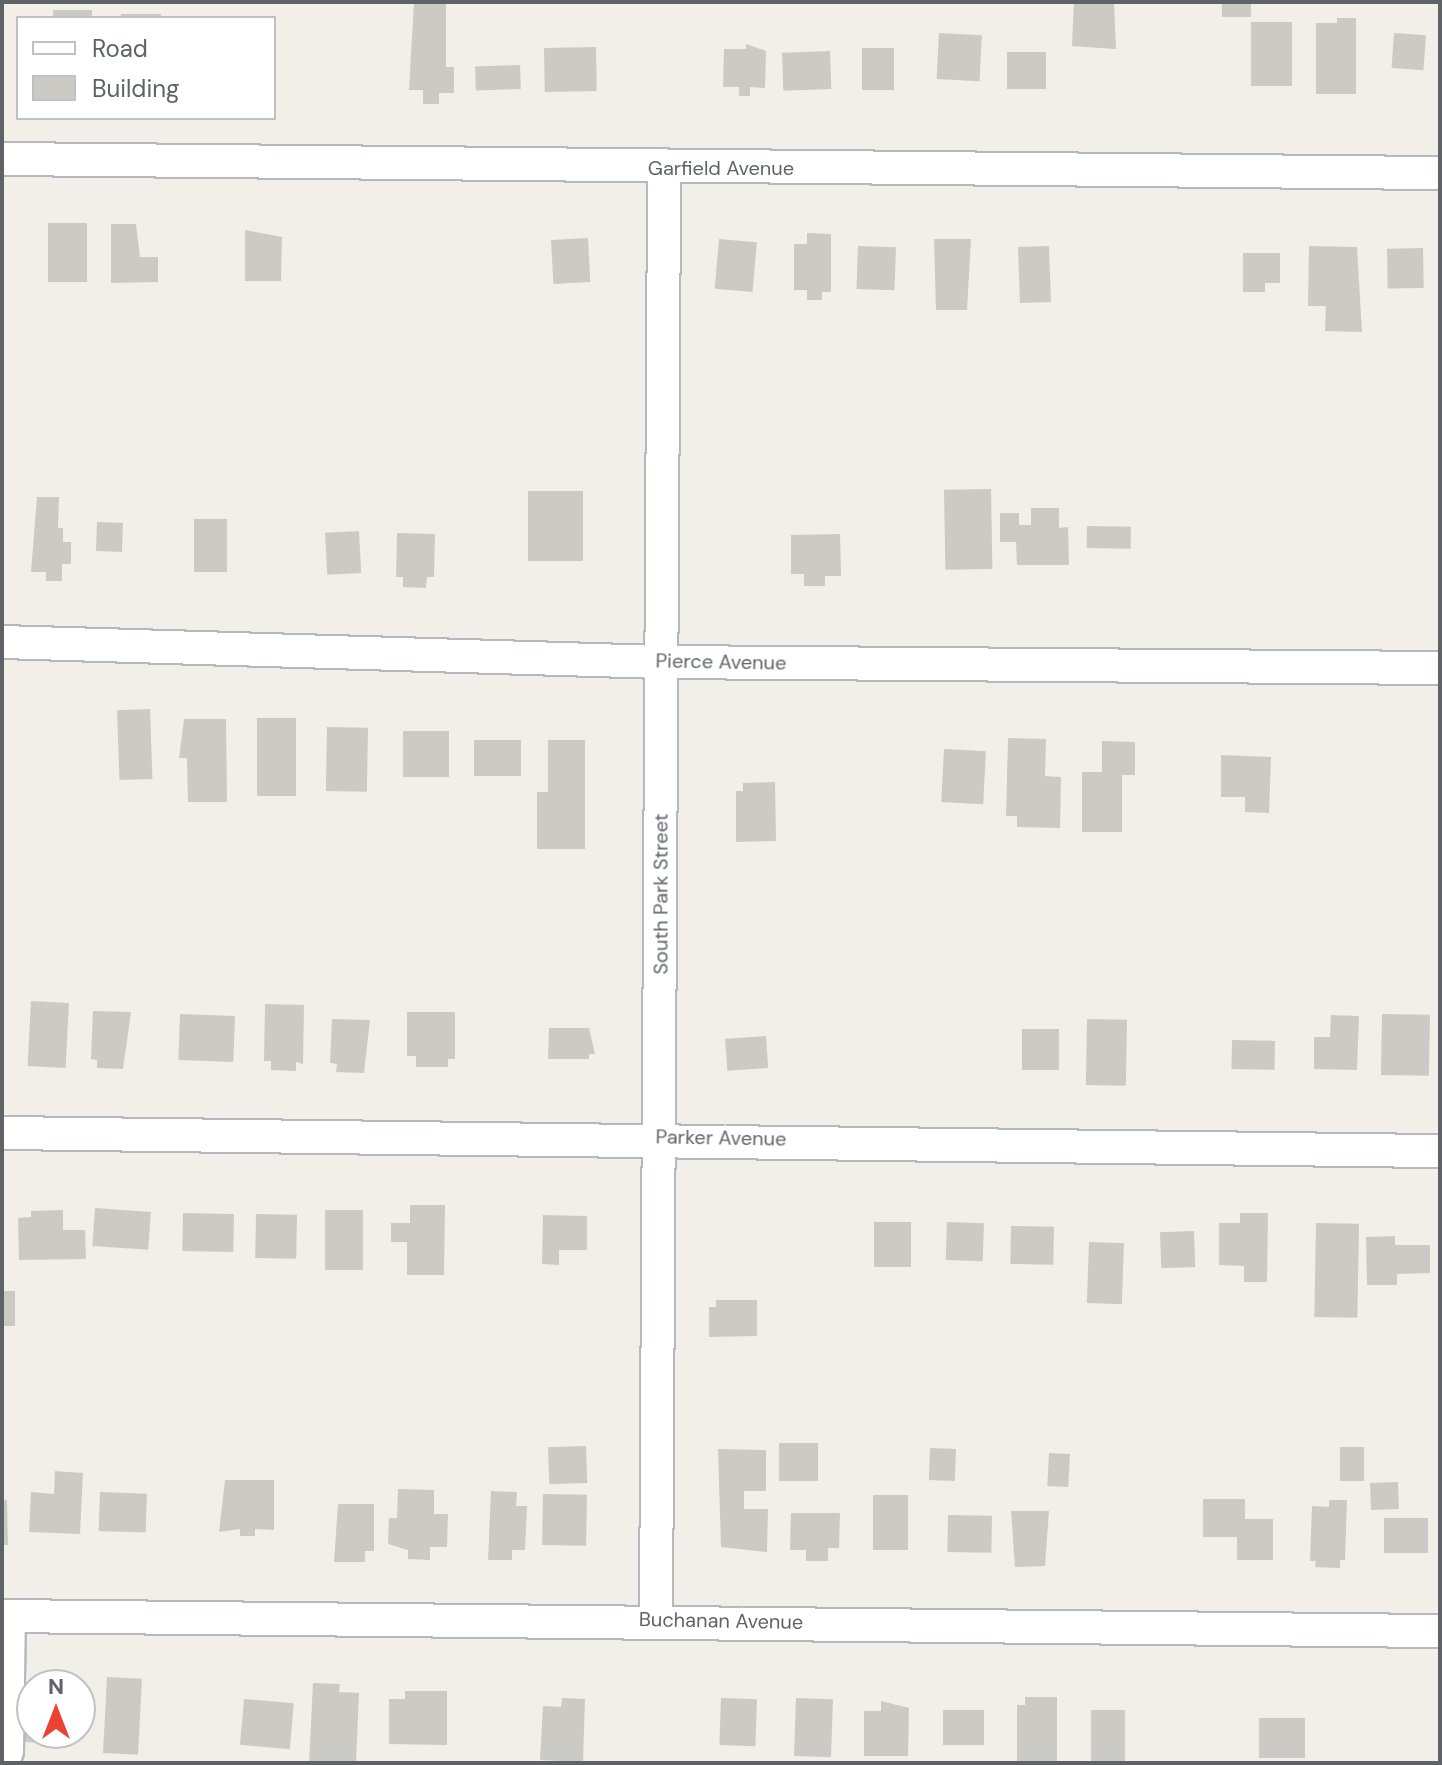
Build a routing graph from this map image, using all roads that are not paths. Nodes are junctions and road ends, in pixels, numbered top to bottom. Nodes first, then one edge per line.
1 (2, 159) edge
2 (664, 168) junction
3 (1440, 173) edge
4 (2, 642) edge
5 (662, 662) junction
6 (1440, 668) edge
7 (2, 1133) edge
8 (659, 1137) junction
9 (1440, 1151) edge
10 (6, 1616) edge
11 (656, 1620) junction
12 (1440, 1631) edge
13 (3, 1763) edge

1 - 2 street, Garfield Avenue
2 - 3 street, Garfield Avenue
2 - 5 street, South Park Street
4 - 5 street, Pierce Avenue
5 - 6 street, Pierce Avenue
5 - 8 street, South Park Street
7 - 8 street, Parker Avenue
8 - 9 street, Parker Avenue
8 - 11 street, South Park Street
10 - 11 street, Buchanan Avenue
10 - 13 street
11 - 12 street, Buchanan Avenue

